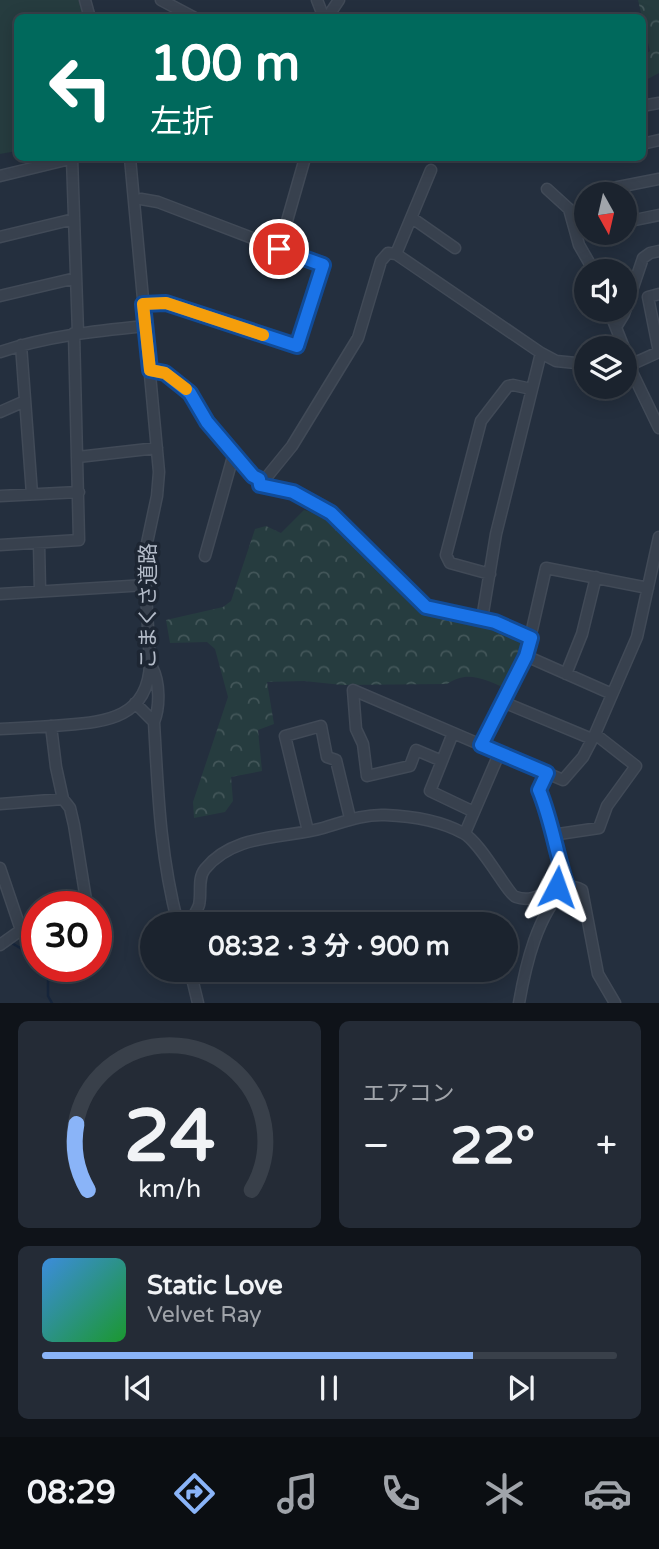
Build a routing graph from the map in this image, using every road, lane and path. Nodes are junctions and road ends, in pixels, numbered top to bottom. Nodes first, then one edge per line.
1 (161, 0) edge
2 (187, 14) edge
3 (61, 161) edge
4 (73, 161) edge
5 (130, 161) edge
6 (304, 161) edge
7 (431, 170) dead end
8 (0, 176) edge
9 (659, 179) edge
10 (637, 183) edge
11 (547, 189) dead end
12 (141, 199) dead end
13 (659, 215) edge
14 (412, 218) junction
15 (74, 219) junction
16 (637, 220) edge
17 (0, 237) edge
18 (455, 248) dead end
19 (279, 249) junction
20 (659, 251) edge
21 (396, 254) junction
22 (587, 259) edge
23 (76, 278) junction
24 (659, 294) edge
25 (0, 296) edge
26 (143, 304) junction
27 (614, 322) edge
28 (145, 326) junction
29 (616, 327) junction
30 (76, 333) junction
31 (619, 336) edge
32 (21, 345) junction
33 (0, 352) edge
34 (541, 352) junction
35 (574, 363) edge
36 (637, 363) edge
37 (150, 370) junction
38 (637, 378) edge
39 (531, 389) junction
40 (25, 401) junction
41 (0, 412) edge
42 (659, 428) edge
43 (157, 447) junction
44 (234, 453) junction
45 (78, 457) junction
46 (259, 479) junction
47 (79, 492) junction
48 (32, 494) junction
49 (0, 496) edge
50 (659, 537) edge
51 (38, 542) junction
52 (0, 545) edge
53 (205, 556) dead end
54 (490, 574) junction
55 (596, 577) junction
56 (146, 585) junction
57 (648, 588) junction
58 (40, 592) junction
59 (0, 594) edge
60 (482, 619) junction
61 (531, 638) junction
62 (526, 656) junction
63 (150, 664) junction
64 (566, 674) junction
65 (612, 694) junction
66 (503, 702) junction
67 (135, 703) junction
68 (154, 722) junction
69 (51, 726) junction
70 (0, 729) edge
71 (453, 733) junction
72 (593, 737) junction
73 (481, 745) junction
74 (499, 754) junction
75 (442, 761) junction
76 (547, 773) junction
77 (63, 799) junction
78 (0, 804) edge
79 (474, 812) junction
80 (350, 818) junction
81 (308, 831) junction
82 (465, 833) junction
83 (552, 835) junction
84 (0, 868) edge
85 (567, 886) junction
86 (85, 891) edge
87 (175, 912) edge
88 (195, 912) edge
89 (21, 930) joint
90 (0, 945) edge
91 (193, 982) edge
92 (198, 1003) edge
93 (519, 1003) edge
94 (615, 1003) edge

1 - 2 street
3 - 8 street
4 - 15 street
5 - 26 street, こまくさ道路
6 - 19 street
7 - 14 street
9 - 10 street
11 - 22 street
12 - 19 street
13 - 16 street
14 - 18 street
14 - 21 street
15 - 17 street
15 - 23 street
19 - 26 street
20 - 29 street
21 - 34 street
21 - 46 street
23 - 25 street
23 - 30 street
24 - 36 street
26 - 28 street, こまくさ道路
27 - 29 street
28 - 30 street
28 - 37 street, こまくさ道路
29 - 31 street
30 - 32 street
30 - 45 street
32 - 33 street
32 - 40 street
34 - 35 street
34 - 39 street
37 - 43 street, こまくさ道路
37 - 44 street
38 - 42 street
39 - 54 street
39 - 54 street
40 - 41 street
40 - 48 street
43 - 45 street
43 - 56 street, こまくさ道路
44 - 46 street
44 - 53 street
45 - 47 street
46 - 60 street
47 - 48 street
47 - 51 street
48 - 49 street
50 - 57 street
51 - 52 street
51 - 58 street
54 - 60 street
55 - 57 street
55 - 61 street
55 - 64 street
56 - 58 street
56 - 63 street, こまくさ道路
57 - 65 street
58 - 59 street
60 - 61 street
61 - 62 street
62 - 64 street
62 - 66 street
63 - 67 street, こまくさ道路
63 - 68 street
64 - 65 street
65 - 72 street
66 - 72 street
66 - 73 street
67 - 68 street
67 - 69 street
68 - 87 street
69 - 70 street
69 - 77 street
71 - 73 street
71 - 75 street
71 - 75 street
72 - 76 street
72 - 83 street
73 - 74 street
74 - 76 street
74 - 79 street
75 - 79 street
76 - 83 street
77 - 78 street
77 - 86 street
79 - 82 street
80 - 81 street
80 - 81 street
80 - 82 street
81 - 88 street
82 - 85 street
83 - 85 street
84 - 89 street
85 - 93 street
85 - 94 street
89 - 90 street
91 - 92 street

